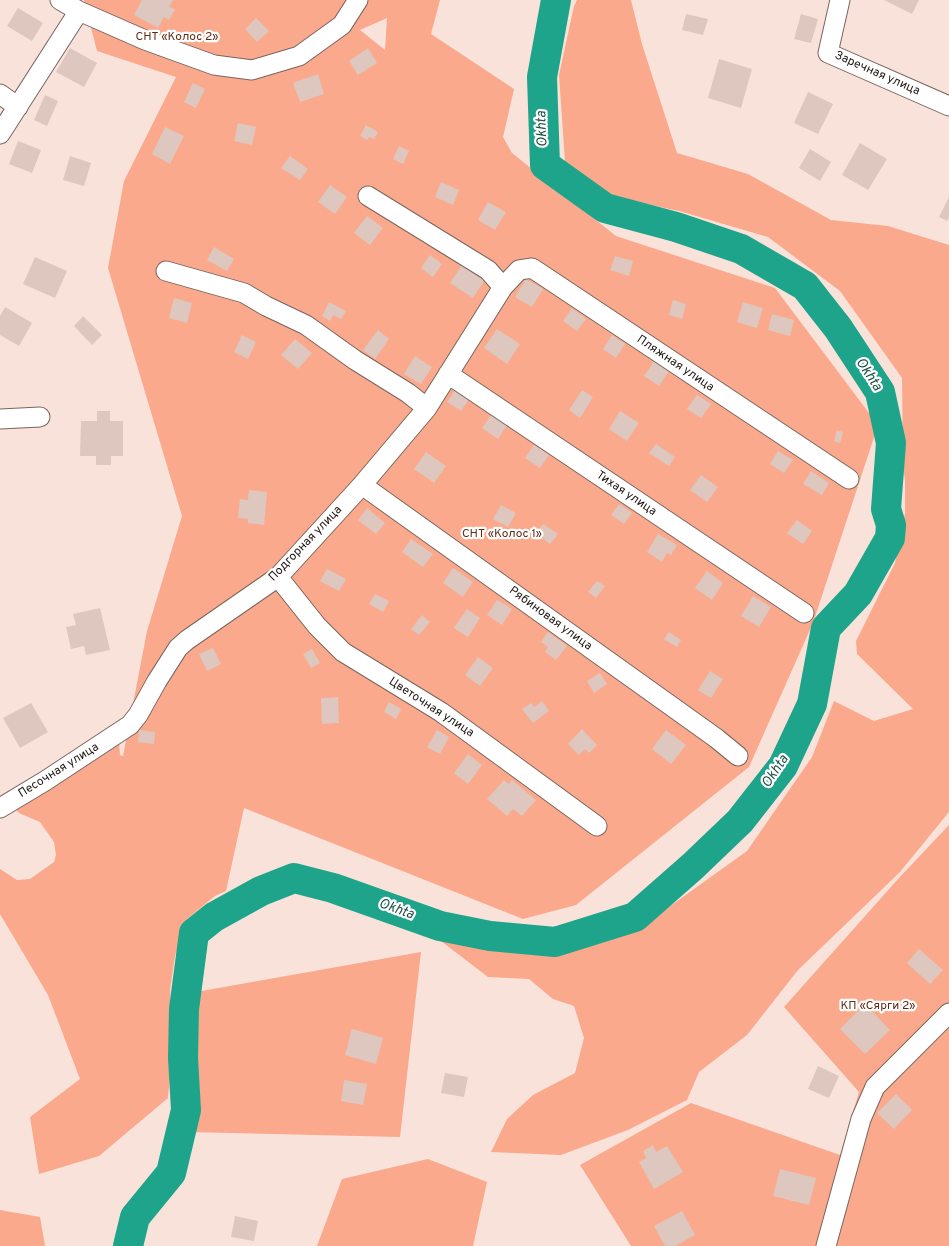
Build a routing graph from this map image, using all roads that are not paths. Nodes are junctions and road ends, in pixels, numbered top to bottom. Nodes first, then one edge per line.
1 (60, 0) edge
2 (358, 0) edge
3 (840, 0) edge
4 (79, 11) junction
5 (0, 94) edge
6 (949, 106) edge
7 (18, 107) junction
8 (0, 134) edge
9 (368, 196) dead end
10 (166, 271) dead end
11 (503, 287) junction
12 (448, 374) junction
13 (426, 408) junction
14 (40, 417) dead end
15 (0, 419) edge
16 (849, 479) dead end
17 (362, 484) junction
18 (278, 577) junction
19 (804, 613) dead end
20 (118, 734) joint
21 (738, 756) dead end
22 (0, 808) edge
23 (597, 826) dead end
24 (949, 1013) edge
25 (826, 1246) edge

1 - 4 street
2 - 4 street
3 - 6 street, Заречная улица
4 - 7 street
5 - 7 street
7 - 8 street
9 - 11 street
10 - 13 street
11 - 12 street, Подгорная улица
11 - 16 street, Пляжная улица
12 - 13 street, Подгорная улица
12 - 19 street, Тихая улица
13 - 17 street, Подгорная улица
14 - 15 street
17 - 18 street, Подгорная улица
17 - 21 street, Рябиновая улица
18 - 20 street, Подгорная улица
18 - 23 street, Цветочная улица
20 - 22 street, Песочная улица
24 - 25 street

